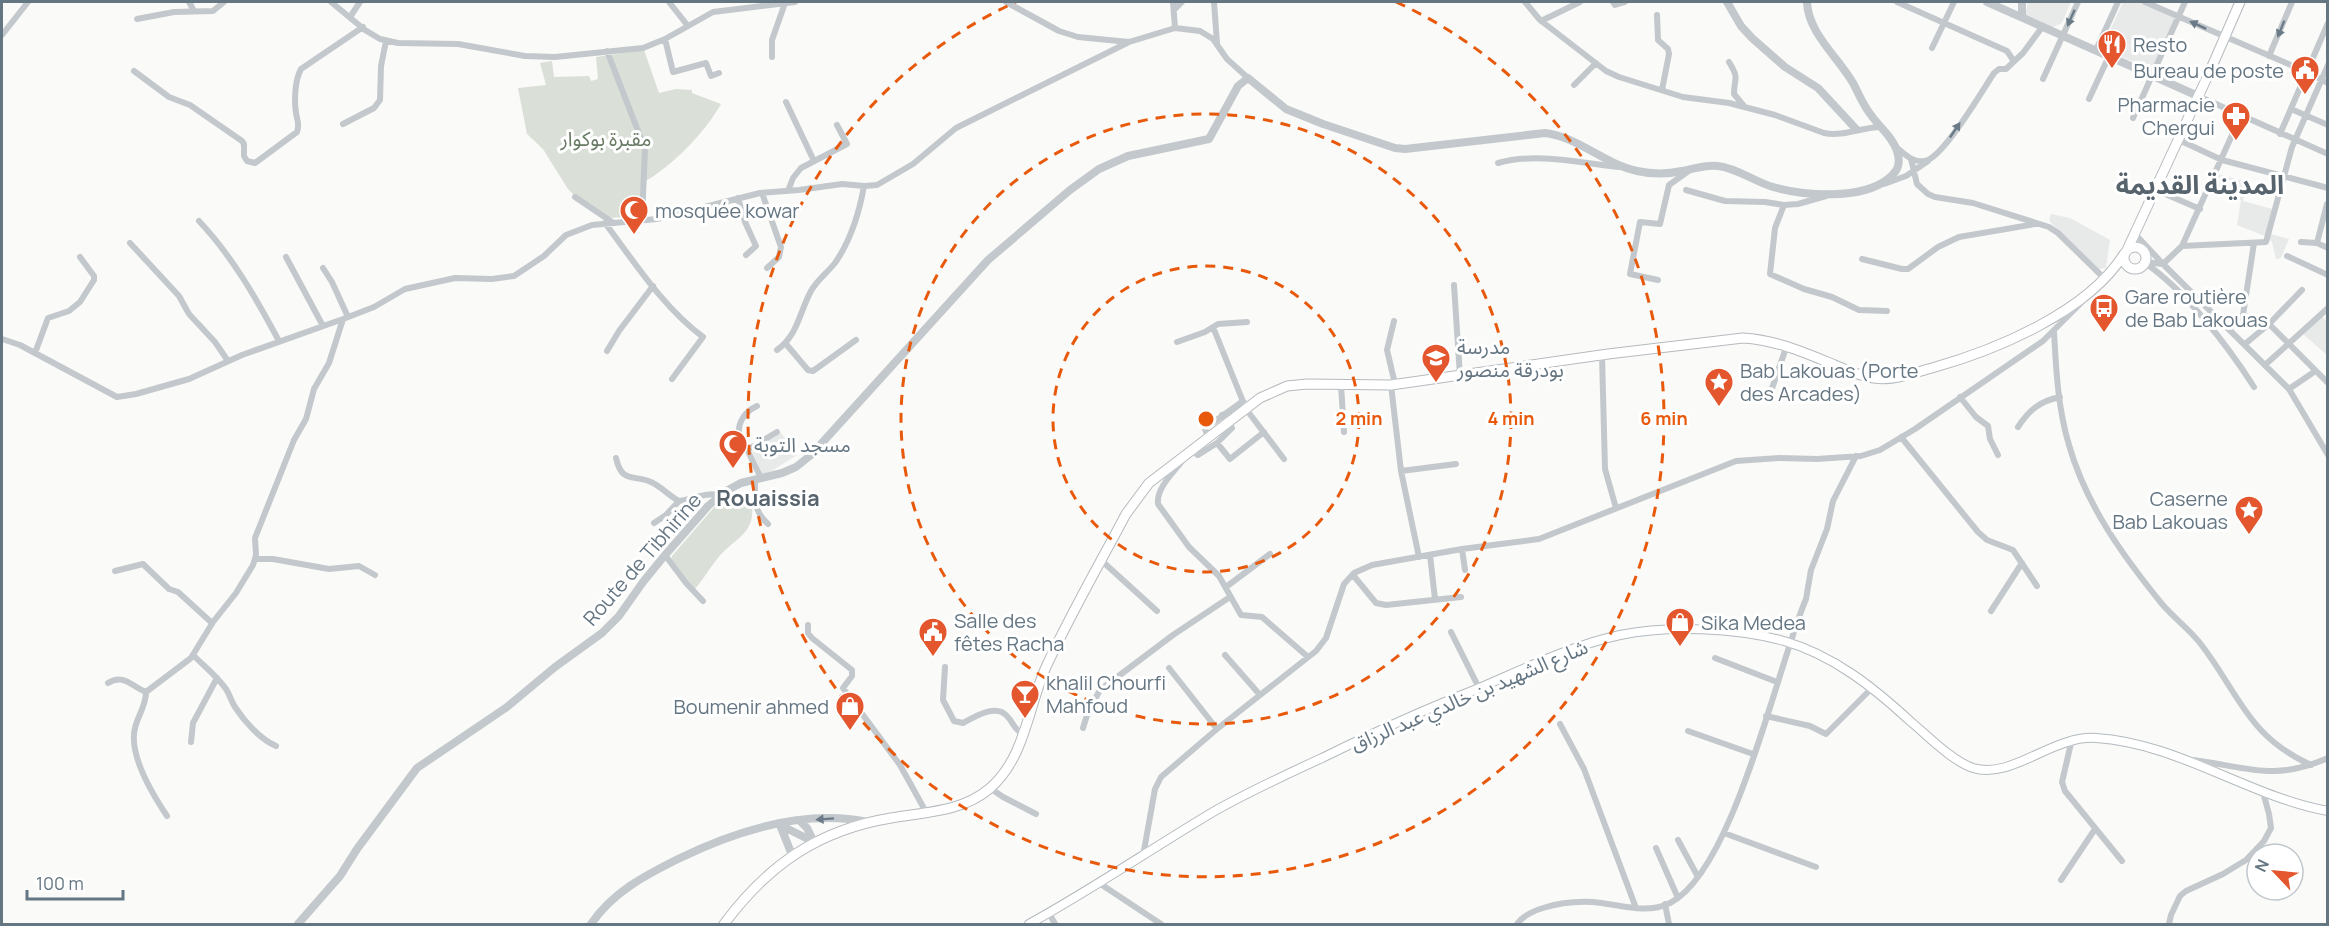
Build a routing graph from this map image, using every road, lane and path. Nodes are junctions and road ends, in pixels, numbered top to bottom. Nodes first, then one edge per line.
1 (28, 2) edge
2 (189, 2) edge
3 (224, 2) edge
4 (332, 2) edge
5 (360, 2) edge
6 (669, 2) edge
7 (795, 2) edge
8 (1006, 2) edge
9 (1173, 2) edge
10 (1182, 2) edge
11 (1214, 2) edge
12 (1525, 2) edge
13 (1580, 2) edge
14 (1613, 2) edge
15 (1625, 2) edge
16 (1727, 2) edge
17 (1807, 2) edge
18 (1897, 2) edge
19 (1954, 2) edge
20 (1987, 2) edge
21 (2022, 2) edge
22 (2078, 2) edge
23 (2118, 2) edge
24 (2145, 2) edge
25 (2185, 2) edge
26 (2240, 2) edge
27 (2292, 2) edge
28 (785, 3) junction
29 (1173, 10) junction
30 (194, 11) junction
31 (1657, 15) dead end
32 (2179, 16) junction
33 (350, 17) junction
34 (2022, 17) junction
35 (137, 19) dead end
36 (1541, 21) junction
37 (1944, 23) junction
38 (2328, 23) edge
39 (688, 26) junction
40 (2043, 26) junction
41 (363, 27) junction
42 (1175, 28) junction
43 (2, 35) edge
44 (2063, 35) junction
45 (2225, 38) junction
46 (665, 39) junction
47 (386, 40) junction
48 (1128, 42) junction
49 (1217, 44) junction
50 (1932, 48) dead end
51 (2096, 50) junction
52 (606, 51) junction
53 (2109, 56) junction
54 (2270, 56) junction
55 (772, 57) dead end
56 (2013, 60) junction
57 (1729, 62) dead end
58 (1596, 63) junction
59 (2328, 65) edge
60 (134, 71) dead end
61 (2307, 72) junction
62 (719, 73) dead end
63 (2153, 75) junction
64 (1248, 78) junction
65 (2043, 79) dead end
66 (2324, 82) edge
67 (1574, 85) dead end
68 (1662, 90) junction
69 (2198, 96) junction
70 (2089, 99) dead end
71 (786, 102) dead end
72 (1746, 107) junction
73 (2291, 109) junction
74 (2241, 116) junction
75 (2306, 116) junction
76 (2133, 118) dead end
77 (343, 124) dead end
78 (2328, 124) edge
79 (837, 125) dead end
80 (1881, 127) junction
81 (1856, 129) junction
82 (2280, 134) junction
83 (2179, 140) junction
84 (2295, 140) junction
85 (1895, 147) junction
86 (2328, 154) edge
87 (1934, 157) junction
88 (1911, 159) junction
89 (2222, 160) junction
90 (814, 161) junction
91 (1498, 163) dead end
92 (1626, 168) junction
93 (1690, 170) junction
94 (1914, 171) junction
95 (2283, 176) junction
96 (864, 186) junction
97 (1872, 187) junction
98 (2328, 188) edge
99 (1686, 190) dead end
100 (2156, 190) junction
101 (788, 191) junction
102 (762, 193) junction
103 (1832, 195) junction
104 (575, 197) dead end
105 (738, 198) junction
106 (2327, 204) edge
107 (1784, 205) junction
108 (2200, 209) junction
109 (642, 220) junction
110 (199, 221) dead end
111 (608, 223) junction
112 (2037, 224) junction
113 (2135, 234) junction
114 (2301, 242) dead end
115 (130, 243) dead end
116 (2254, 243) junction
117 (2317, 243) junction
118 (2182, 246) junction
119 (2328, 248) edge
120 (2126, 251) junction
121 (746, 255) dead end
122 (2287, 256) dead end
123 (80, 257) dead end
124 (286, 257) dead end
125 (1862, 259) dead end
126 (2145, 262) junction
127 (2163, 264) junction
128 (323, 268) dead end
129 (767, 268) dead end
130 (2135, 269) junction
131 (2328, 275) edge
132 (2105, 279) junction
133 (1658, 280) dead end
134 (1454, 285) dead end
135 (653, 286) junction
136 (2302, 290) dead end
137 (2328, 308) edge
138 (1887, 311) dead end
139 (2243, 315) junction
140 (345, 318) junction
141 (1394, 321) dead end
142 (1247, 322) dead end
143 (2268, 324) junction
144 (323, 326) junction
145 (1213, 327) junction
146 (2229, 329) junction
147 (2054, 332) junction
148 (2, 339) edge
149 (856, 340) dead end
150 (279, 341) junction
151 (1177, 342) dead end
152 (786, 344) junction
153 (2245, 344) junction
154 (1787, 345) junction
155 (2290, 345) junction
156 (777, 350) dead end
157 (607, 351) dead end
158 (35, 353) junction
159 (1602, 355) junction
160 (228, 361) junction
161 (2265, 365) junction
162 (2314, 372) junction
163 (1460, 376) junction
164 (672, 379) dead end
165 (2328, 383) edge
166 (1393, 384) junction
167 (1341, 385) junction
168 (2254, 387) dead end
169 (2289, 389) junction
170 (1769, 397) dead end
171 (1960, 397) junction
172 (2060, 397) junction
173 (1244, 405) junction
174 (757, 406) dead end
175 (1225, 419) junction
176 (2018, 427) dead end
177 (777, 432) dead end
178 (1264, 432) junction
179 (1344, 432) dead end
180 (1901, 437) junction
181 (1217, 443) junction
182 (747, 450) junction
183 (1191, 450) junction
184 (1998, 455) dead end
185 (2328, 455) edge
186 (1856, 456) junction
187 (616, 458) dead end
188 (1284, 459) dead end
189 (1456, 464) dead end
190 (1401, 471) junction
191 (758, 478) junction
192 (721, 495) junction
193 (679, 501) junction
194 (1616, 508) junction
195 (654, 522) dead end
196 (768, 524) dead end
197 (1462, 549) junction
198 (1270, 554) dead end
199 (665, 555) junction
200 (1430, 555) junction
201 (1419, 557) junction
202 (255, 559) junction
203 (1102, 561) junction
204 (2022, 563) junction
205 (1465, 570) dead end
206 (115, 571) dead end
207 (375, 575) dead end
208 (1353, 575) junction
209 (2037, 586) dead end
210 (1226, 587) junction
211 (1230, 597) junction
212 (1461, 597) dead end
213 (1435, 599) junction
214 (703, 601) dead end
215 (1157, 611) dead end
216 (1991, 611) dead end
217 (212, 623) junction
218 (808, 625) dead end
219 (1451, 632) dead end
220 (1791, 643) junction
221 (193, 655) junction
222 (1225, 655) dead end
223 (1308, 657) junction
224 (1715, 658) dead end
225 (945, 667) dead end
226 (1170, 668) dead end
227 (217, 678) junction
228 (1778, 682) junction
229 (108, 683) dead end
230 (1479, 688) junction
231 (1872, 688) junction
232 (146, 692) junction
233 (1260, 695) junction
234 (1766, 716) junction
235 (1560, 724) dead end
236 (1083, 728) dead end
237 (1217, 729) junction
238 (1688, 731) dead end
239 (1023, 734) junction
240 (2072, 739) junction
241 (191, 742) dead end
242 (276, 746) dead end
243 (1754, 754) junction
244 (2328, 758) edge
245 (2187, 759) junction
246 (2311, 765) junction
247 (990, 788) junction
248 (2263, 792) junction
249 (2328, 811) edge
250 (926, 812) junction
251 (1036, 814) dead end
252 (167, 816) dead end
253 (800, 821) junction
254 (870, 822) junction
255 (780, 825) junction
256 (2095, 829) junction
257 (1724, 833) junction
258 (1678, 840) dead end
259 (814, 842) junction
260 (1656, 848) dead end
261 (792, 855) junction
262 (1143, 856) junction
263 (2122, 861) dead end
264 (1816, 867) dead end
265 (1698, 877) junction
266 (2061, 880) dead end
267 (1099, 883) junction
268 (1678, 898) junction
269 (1665, 904) junction
270 (1636, 908) junction
271 (1049, 913) junction
272 (1519, 922) edge
273 (298, 924) edge
274 (591, 924) edge
275 (724, 924) edge
276 (1029, 924) edge
277 (1055, 924) edge
278 (1161, 924) edge
279 (1509, 924) edge
280 (1669, 924) edge
281 (2169, 924) edge

1 - 43 street
2 - 30 street
3 - 30 street
4 - 33 street
5 - 33 street
6 - 39 street
7 - 28 street
8 - 48 street
9 - 29 street
10 - 29 street
11 - 49 street
12 - 36 street
13 - 36 street
14 - 15 street
16 - 81 street
17 - 80 street
18 - 37 street
19 - 37 street
20 - 34 street
21 - 34 street
22 -> 44 street
23 - 51 street
24 - 32 street
25 - 32 street
26 - 45 main road
27 -> 54 street
28 - 39 street
28 - 55 street
29 - 42 street
30 - 35 street
31 - 68 street
45 -> 32 street
32 - 63 street
33 - 41 street
34 - 40 street
36 - 58 street
37 - 50 street
37 - 56 street
38 - 61 street
39 - 46 street
40 - 44 street
40 - 56 street
41 - 47 street
41 - 60 street
42 - 48 street
42 - 49 street
44 - 51 street
44 - 65 street
45 - 54 street
45 - 69 main road
46 - 52 street
46 - 62 street
47 - 52 street
47 - 77 street
48 - 96 street
49 - 64 street
51 - 53 street
52 - 109 street
53 - 63 street
53 - 70 street
54 - 61 street
87 -> 56 street
57 - 72 street
58 - 67 street
58 - 68 street
59 - 66 street
61 - 66 street
61 - 73 street
63 - 69 street
63 - 76 street
64 - 92 street
64 - 191 street, Route de Tibhirine
66 - 75 street
68 - 72 street
69 - 74 street
69 - 83 main road
71 - 90 street
72 - 81 street
73 - 75 street
73 - 82 street
74 - 82 street
74 - 89 street
75 - 78 street
75 - 84 street
79 - 90 street
80 - 81 street
80 - 85 street
82 - 84 street
83 - 89 street
83 - 100 main road
84 - 86 street
84 - 95 street
85 - 88 street
85 - 97 street
87 - 88 street
87 - 94 street
88 - 94 street
89 - 95 street
89 - 108 street
90 - 101 street
91 - 92 street
92 - 93 street
93 - 103 street
93 - 133 street
94 - 97 street
94 - 112 street
95 - 98 street
95 - 116 street
96 - 101 street
96 - 152 street
97 - 103 street
99 - 107 street
100 - 108 street
100 - 113 main road
101 - 102 street
102 - 105 street
102 - 129 street
103 - 107 street
104 - 111 street
105 - 109 street
105 - 121 street
106 - 117 street
107 - 138 street
108 - 118 street
109 - 111 street
110 - 150 street
111 - 135 street
111 - 140 street
112 - 125 street
112 - 132 street
113 - 120 main road
113 - 127 street
114 - 117 street
115 - 160 street
116 - 118 street
116 - 139 street
117 - 119 street
118 - 127 street
120 - 126 main road
120 - 130 main road
120 - 132 main road
122 - 131 street
123 - 158 street
124 - 144 street
126 - 127 street
126 - 130 main road
126 - 168 street
127 - 146 street
128 - 140 street
130 - 132 main road
132 - 147 street
132 - 154 main road
134 - 163 street
135 - 157 street
135 - 164 street
136 - 143 street
137 - 155 street
139 - 143 street
139 - 146 street
140 - 144 street
140 - 202 street
141 - 166 street
142 - 145 street
143 - 153 street
143 - 155 street
144 - 150 street
145 - 151 street
145 - 173 street
146 - 153 street
147 - 171 street
147 - 172 street
148 - 158 street
149 - 152 street
150 - 160 street
152 - 156 street
153 - 161 street
154 - 159 main road
154 - 170 street
155 - 161 street
155 - 162 street
158 - 160 street
159 - 163 main road
159 - 194 street
161 - 169 street
162 - 165 street
162 - 169 street
163 - 166 main road
166 - 167 main road
166 - 190 street
167 - 173 main road
167 - 179 street
169 - 185 street
171 - 180 street
171 - 184 street
172 - 176 street
172 - 246 street
173 - 175 main road
173 - 178 street
174 - 182 street
175 - 181 street
175 - 183 main road
177 - 182 street
178 - 181 street
178 - 188 street
180 - 186 street
180 - 204 street
181 - 183 street
182 - 191 street
183 - 203 main road
183 - 210 street
186 - 194 street
186 - 220 street
187 - 193 street
189 - 190 street
190 - 201 street
191 - 192 street, Route de Tibhirine
191 - 196 street
192 - 193 street
192 - 199 street, Route de Tibhirine
193 - 195 street
194 - 197 street
197 - 200 street
197 - 205 street
198 - 210 street
199 - 214 street
199 - 273 street, Route de Tibhirine
200 - 201 street
200 - 213 street
201 - 208 street
202 - 207 street
202 - 217 street
203 - 215 street
203 - 239 main road
204 - 209 street
204 - 216 street
206 - 217 street
208 - 213 street
208 - 223 street
210 - 211 street
211 - 223 street
211 - 236 street
212 - 213 street
217 - 221 street
218 - 250 street
219 - 230 street
220 - 228 street
220 - 230 main road, شارع الشهيد بن خالدي عبد الرزاق
220 - 231 main road, شارع الشهيد بن خالدي عبد الرزاق
221 - 227 street
221 - 232 street
222 - 233 street
223 - 233 street
224 - 228 street
225 - 239 street
226 - 237 street
227 - 241 street
227 - 242 street
228 - 234 street
229 - 232 street
230 - 262 main road, شارع الشهيد بن خالدي عبد الرزاق
231 - 234 street
231 - 240 main road, شارع الشهيد بن خالدي عبد الرزاق
232 - 252 street
233 - 237 street
234 - 243 street
235 - 270 street
237 - 262 street
238 - 243 street
239 - 247 main road
240 - 245 main road, شارع الشهيد بن خالدي عبد الرزاق
240 - 256 street
243 - 257 street
244 - 246 street
245 - 246 street
245 - 248 main road, شارع الشهيد بن خالدي عبد الرزاق
247 - 250 main road
247 - 251 street
248 - 249 main road, شارع الشهيد بن خالدي عبد الرزاق
248 - 281 street
250 - 254 main road
254 -> 253 street
253 - 255 street
253 - 259 street
254 - 259 main road
255 - 259 street
255 - 261 street
255 - 274 street
256 - 263 street
256 - 266 street
257 - 264 street
257 - 265 street
258 - 265 street
259 - 261 main road
260 - 268 street
261 - 275 main road
262 - 267 main road, شارع الشهيد بن خالدي عبد الرزاق
265 - 268 street
267 - 271 main road, شارع الشهيد بن خالدي عبد الرزاق
267 - 278 street
268 - 269 street
269 - 270 street
269 - 280 street
270 - 272 street
271 - 276 main road, شارع الشهيد بن خالدي عبد الرزاق
271 - 277 street
272 - 279 street

